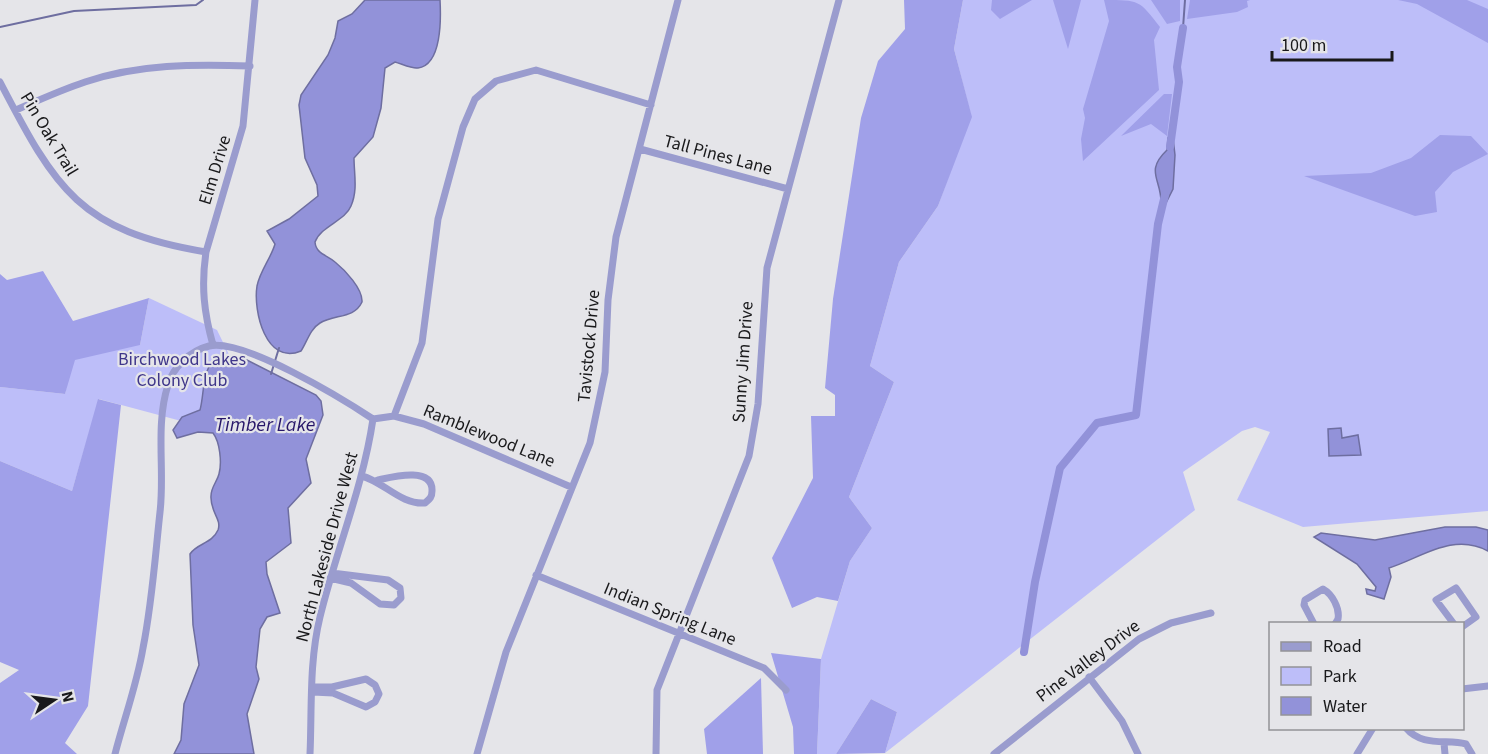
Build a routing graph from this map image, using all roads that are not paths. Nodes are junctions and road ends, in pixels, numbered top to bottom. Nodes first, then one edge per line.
1 (255, 0) edge
2 (678, 0) edge
3 (839, 0) edge
4 (250, 66) junction
5 (0, 82) edge
6 (651, 105) junction
7 (16, 110) junction
8 (640, 149) junction
9 (788, 189) junction
10 (206, 252) junction
11 (213, 345) junction
12 (394, 416) junction
13 (373, 419) junction
14 (362, 476) junction
15 (378, 480) junction
16 (571, 487) junction
17 (331, 575) junction
18 (536, 575) junction
19 (1211, 613) dead end
20 (1313, 622) edge
21 (1336, 622) edge
22 (1452, 622) edge
23 (1464, 626) edge
24 (678, 633) junction
25 (1089, 677) junction
26 (1488, 686) edge
27 (313, 689) junction
28 (1464, 689) edge
29 (786, 690) dead end
30 (1372, 730) edge
31 (1408, 730) edge
32 (1444, 743) junction
33 (115, 754) edge
34 (310, 754) edge
35 (477, 754) edge
36 (656, 754) edge
37 (994, 754) edge
38 (1138, 754) edge
39 (1357, 754) edge
40 (1445, 754) edge
41 (1472, 754) edge

1 - 4 street, Elm Drive
2 - 6 street, Tavistock Drive
3 - 9 street, Sunny Jim Drive
4 - 7 street
4 - 10 street, Elm Drive
5 - 7 street, Pin Oak Trail
6 - 8 street, Tavistock Drive
6 - 12 street
7 - 10 street, Pin Oak Trail
8 - 9 street, Tall Pines Lane
8 - 16 street, Tavistock Drive
9 - 24 street, Sunny Jim Drive
10 - 11 street, Elm Drive
11 - 13 street
11 - 33 street
12 - 13 street
12 - 16 street, Ramblewood Lane
13 - 14 street, North Lakeside Drive West
14 - 15 street
14 - 17 street, North Lakeside Drive West
15 - 15 street
16 - 18 street, Tavistock Drive
17 - 17 street
17 - 27 street, North Lakeside Drive West
18 - 24 street, Indian Spring Lane
18 - 35 street, Tavistock Drive
19 - 25 street, Pine Valley Drive
20 - 21 street
22 - 23 street
24 - 29 street, Indian Spring Lane
24 - 36 street, Sunny Jim Drive
25 - 37 street, Pine Valley Drive
25 - 38 street
26 - 28 street
27 - 27 street
27 - 34 street, North Lakeside Drive West
30 - 39 street
31 - 32 street
32 - 40 street
32 - 41 street

